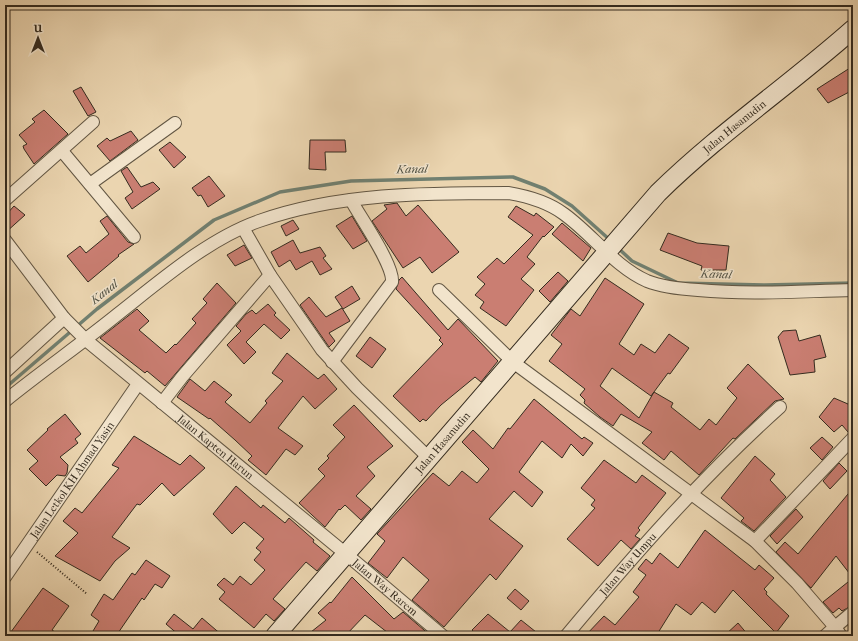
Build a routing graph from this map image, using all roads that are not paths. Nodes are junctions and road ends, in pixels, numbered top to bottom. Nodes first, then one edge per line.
1 (853, 28) edge
2 (94, 122) dead end
3 (175, 123) dead end
4 (62, 151) junction
5 (90, 184) junction
6 (5, 200) edge
7 (350, 200) junction
8 (243, 228) junction
9 (134, 237) dead end
10 (5, 240) edge
11 (608, 251) junction
12 (270, 275) junction
13 (440, 290) dead end
14 (853, 290) edge
15 (66, 320) junction
16 (85, 338) junction
17 (332, 362) junction
18 (513, 362) junction
19 (5, 372) edge
20 (138, 384) junction
21 (5, 401) edge
22 (162, 404) junction
23 (780, 406) dead end
24 (853, 438) edge
25 (429, 458) junction
26 (691, 493) junction
27 (755, 540) junction
28 (346, 554) junction
29 (5, 577) edge
30 (853, 612) edge
31 (838, 632) edge
32 (275, 636) edge
33 (443, 636) edge
34 (566, 636) edge
35 (825, 636) edge

1 - 11 main road, Jalan Hasanudin
2 - 4 street
3 - 5 street
4 - 5 street
4 - 6 street
5 - 9 street
7 - 8 street
7 - 11 street
7 - 17 street
8 - 12 street
8 - 16 street
10 - 15 street, Jalan Kapten Harun
11 - 14 street
11 - 18 main road, Jalan Hasanudin
12 - 17 street
12 - 22 street
13 - 18 street
15 - 16 street, Jalan Kapten Harun
15 - 19 street
16 - 20 street, Jalan Kapten Harun
16 - 21 street
17 - 25 street
18 - 25 main road, Jalan Hasanudin
18 - 26 street
20 - 22 street, Jalan Kapten Harun
20 - 29 street, Jalan Letkol KH Ahmad Yasin
22 - 28 street, Jalan Kapten Harun
23 - 26 street, Jalan Way Umpu
24 - 27 street
25 - 28 main road, Jalan Hasanudin
26 - 27 street
26 - 34 street, Jalan Way Umpu
27 - 31 street
28 - 32 main road, Jalan Hasanudin
28 - 33 street, Jalan Way Rarem
30 - 31 street
31 - 35 street

